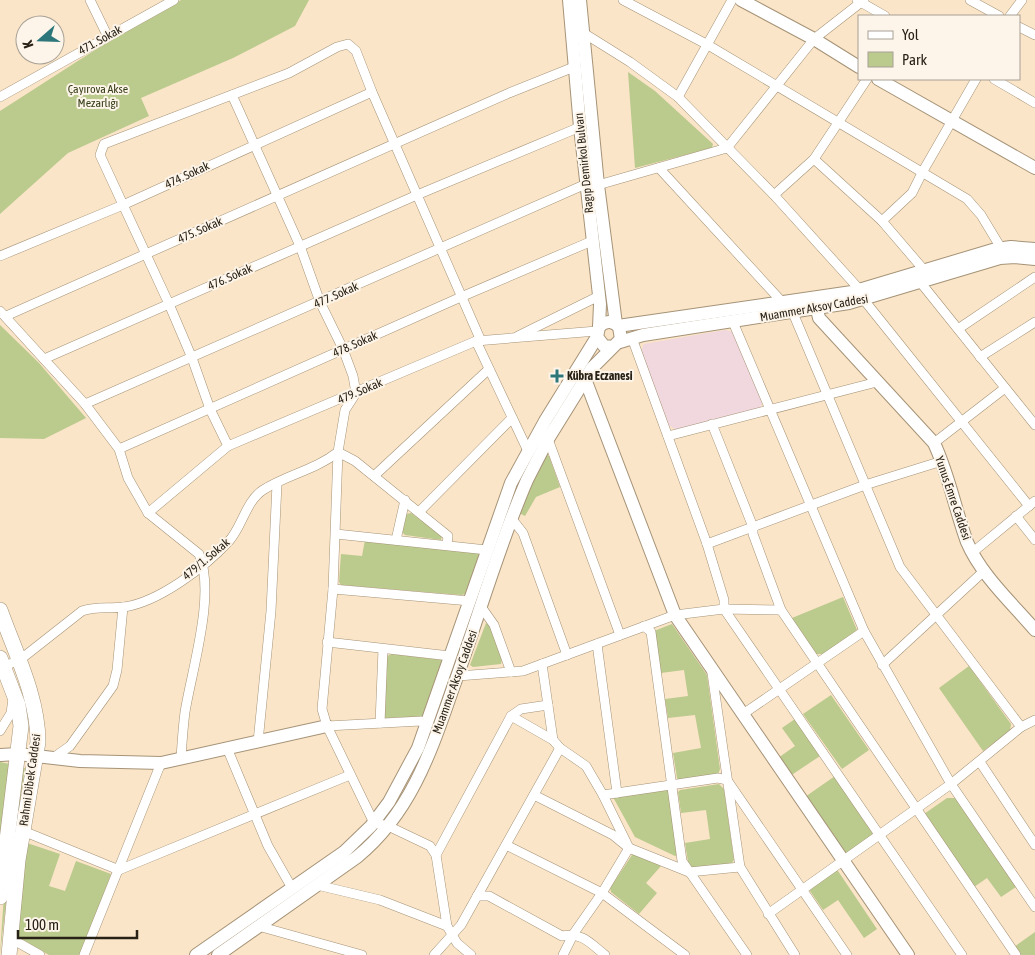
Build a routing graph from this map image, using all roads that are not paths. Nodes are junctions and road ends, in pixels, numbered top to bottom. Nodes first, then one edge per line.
1 (90, 0) edge
2 (174, 0) edge
3 (623, 0) edge
4 (732, 0) edge
5 (742, 0) edge
6 (970, 0) edge
7 (1022, 0) edge
8 (570, 1) edge
9 (861, 1) edge
10 (884, 15) edge
11 (997, 15) edge
12 (1011, 15) edge
13 (1020, 28) edge
14 (582, 32) junction
15 (107, 35) junction
16 (1035, 35) edge
17 (814, 39) junction
18 (708, 45) junction
19 (858, 66) edge
20 (574, 67) junction
21 (867, 80) edge
22 (880, 80) edge
23 (975, 80) edge
24 (996, 80) edge
25 (777, 86) junction
26 (372, 92) junction
27 (232, 95) junction
28 (0, 97) edge
29 (678, 97) junction
30 (1035, 103) edge
31 (952, 120) junction
32 (838, 124) junction
33 (580, 127) junction
34 (395, 143) junction
35 (255, 144) junction
36 (727, 148) junction
37 (814, 159) junction
38 (659, 168) junction
39 (1035, 168) edge
40 (923, 171) junction
41 (592, 185) junction
42 (417, 195) junction
43 (774, 195) junction
44 (278, 196) junction
45 (123, 205) junction
46 (882, 221) junction
47 (592, 242) junction
48 (300, 246) junction
49 (1001, 248) junction
50 (1035, 249) edge
51 (440, 250) junction
52 (146, 254) junction
53 (0, 256) edge
54 (1035, 259) edge
55 (922, 277) junction
56 (1035, 277) edge
57 (862, 295) junction
58 (599, 296) junction
59 (461, 297) junction
60 (320, 302) junction
61 (169, 304) junction
62 (816, 304) junction
63 (788, 308) junction
64 (3, 314) edge
65 (733, 322) junction
66 (1035, 322) edge
67 (617, 325) junction
68 (958, 329) junction
69 (597, 332) junction
70 (513, 338) junction
71 (479, 341) junction
72 (622, 342) junction
73 (344, 349) junction
74 (980, 357) junction
75 (192, 358) junction
76 (44, 359) junction
77 (489, 369) junction
78 (585, 379) junction
79 (877, 382) junction
80 (1005, 388) junction
81 (356, 393) junction
82 (827, 395) junction
83 (85, 404) junction
84 (1035, 408) edge
85 (210, 409) junction
86 (770, 410) junction
87 (1026, 414) junction
88 (512, 418) junction
89 (961, 422) junction
90 (712, 424) junction
91 (1035, 425) edge
92 (668, 436) junction
93 (548, 439) junction
94 (934, 443) junction
95 (228, 446) junction
96 (119, 450) junction
97 (528, 451) junction
98 (338, 452) junction
99 (942, 461) junction
100 (374, 476) junction
101 (277, 484) junction
102 (865, 485) junction
103 (405, 500) junction
104 (1032, 503) edge
105 (811, 505) junction
106 (420, 512) junction
107 (148, 513) junction
108 (1016, 516) junction
109 (512, 519) junction
110 (754, 527) junction
111 (336, 534) junction
112 (396, 540) junction
113 (1035, 540) edge
114 (707, 544) junction
115 (447, 545) junction
116 (487, 550) junction
117 (973, 552) junction
118 (203, 563) junction
119 (984, 571) junction
120 (333, 589) junction
121 (470, 601) junction
122 (123, 607) junction
123 (482, 608) junction
124 (724, 609) junction
125 (0, 610) edge
126 (781, 610) junction
127 (937, 614) junction
128 (675, 615) junction
129 (644, 626) junction
130 (1035, 630) edge
131 (864, 631) junction
132 (620, 635) junction
133 (327, 642) junction
134 (597, 644) junction
135 (383, 649) junction
136 (567, 655) junction
137 (450, 656) junction
138 (18, 661) junction
139 (1, 663) edge
140 (817, 663) junction
141 (542, 664) junction
142 (882, 665) junction
143 (712, 667) junction
144 (511, 672) junction
145 (458, 676) junction
146 (779, 690) junction
147 (14, 693) junction
148 (548, 705) junction
149 (743, 714) junction
150 (511, 716) junction
151 (1035, 720) edge
152 (380, 723) junction
153 (426, 724) junction
154 (327, 726) junction
155 (1021, 727) junction
156 (0, 731) edge
157 (553, 740) junction
158 (258, 742) junction
159 (227, 748) junction
160 (560, 748) junction
161 (18, 754) junction
162 (0, 755) edge
163 (35, 756) junction
164 (53, 758) junction
165 (181, 758) junction
166 (980, 762) junction
167 (161, 763) junction
168 (350, 775) junction
169 (727, 780) junction
170 (951, 784) junction
171 (672, 785) junction
172 (617, 793) junction
173 (534, 795) junction
174 (603, 795) junction
175 (917, 809) junction
176 (256, 815) junction
177 (374, 823) junction
178 (388, 826) junction
179 (23, 831) junction
180 (880, 836) junction
181 (506, 845) junction
182 (1035, 845) edge
183 (629, 848) junction
184 (436, 855) junction
185 (844, 861) junction
186 (2, 866) edge
187 (740, 867) junction
188 (119, 870) junction
189 (689, 872) junction
190 (317, 885) junction
191 (292, 888) junction
192 (802, 890) junction
193 (602, 893) junction
194 (477, 896) junction
195 (0, 897) edge
196 (1035, 907) edge
197 (768, 914) junction
198 (258, 926) junction
199 (447, 926) junction
200 (574, 933) junction
201 (452, 936) junction
202 (10, 938) junction
203 (9, 955) edge
204 (40, 955) edge
205 (84, 955) edge
206 (196, 955) edge
207 (218, 955) edge
208 (362, 955) edge
209 (434, 955) edge
210 (471, 955) edge
211 (563, 955) edge
212 (605, 955) edge
213 (685, 955) edge
214 (747, 955) edge
215 (795, 955) edge
216 (846, 955) edge
217 (908, 955) edge
218 (962, 955) edge
219 (1016, 955) edge

1 - 15 street
2 - 15 street, 471. Sokak
3 - 18 street
4 - 18 street
5 - 17 main road
6 - 11 street
7 - 12 street
8 - 14 main road, Ragıp Demirkol Bulvarı
8 - 20 main road, Ragıp Demirkol Bulvarı
9 - 10 street
9 - 17 street
13 - 16 street
14 - 29 street
14 - 41 main road, Ragıp Demirkol Bulvarı
15 - 28 street, 471. Sokak
17 - 19 main road
17 - 25 street
18 - 25 street
18 - 29 street
20 - 33 main road, Ragıp Demirkol Bulvarı
20 - 34 street, 475. Sokak
21 - 32 street
22 - 31 main road
23 - 31 street
24 - 30 street
25 - 32 street
25 - 36 street
26 - 27 street
26 - 34 street
26 - 35 street, 474. Sokak
27 - 35 street
27 - 45 street
29 - 36 street
31 - 39 main road
31 - 40 street
32 - 37 street
32 - 40 street
33 - 41 main road, Ragıp Demirkol Bulvarı
33 - 42 street, 476. Sokak
34 - 42 street
34 - 44 street, 475. Sokak
35 - 44 street
35 - 45 street, 474. Sokak
36 - 38 street, 477. Sokak
36 - 43 street
37 - 43 street
37 - 46 street
38 - 41 street, 477. Sokak
38 - 63 street
40 - 46 street
40 - 49 street
41 - 47 main road, Ragıp Demirkol Bulvarı
41 - 51 street, 477. Sokak
41 - 67 main road, Ragıp Demirkol Bulvarı
42 - 48 street, 476. Sokak
42 - 51 street
43 - 57 street
44 - 48 street
44 - 52 street, 475. Sokak
45 - 52 street
45 - 53 street, 474. Sokak
46 - 55 street
47 - 58 main road, Ragıp Demirkol Bulvarı
47 - 59 street, 478. Sokak
48 - 60 street
48 - 61 street, 476. Sokak
49 - 50 main road
49 - 55 main road
51 - 59 street
51 - 60 street, 477. Sokak
52 - 61 street
52 - 64 street, 475. Sokak
54 - 55 main road
55 - 57 main road
55 - 68 street
56 - 68 street
57 - 62 main road
57 - 89 street
58 - 69 main road, Ragıp Demirkol Bulvarı
58 - 70 street
59 - 71 street
59 - 73 street, 478. Sokak
60 - 73 street
60 - 75 street, 477. Sokak
61 - 75 street
61 - 76 street, 476. Sokak
62 - 63 main road
62 - 79 main road, Yunus Emre Caddesi
63 - 65 main road, Muammer Aksoy Caddesi
63 - 67 main road
63 - 82 street
64 - 76 street
65 - 72 main road, Muammer Aksoy Caddesi
65 - 86 street
66 - 74 street
67 - 69 main road
67 - 72 main road
68 - 74 street
69 - 70 street, 479. Sokak
69 - 72 main road
69 - 97 main road
70 - 71 street, 479. Sokak
71 - 77 street
71 - 81 street, 479. Sokak
72 - 78 main road, Muammer Aksoy Caddesi
72 - 92 street
73 - 81 street
73 - 85 street, 478. Sokak
74 - 80 street
75 - 83 street, 477. Sokak
75 - 85 street
76 - 83 street
77 - 88 street
77 - 100 street
78 - 93 main road, Muammer Aksoy Caddesi
78 - 128 main road
79 - 82 street
79 - 94 main road, Yunus Emre Caddesi
80 - 87 street
80 - 89 street
81 - 95 street, 479. Sokak
81 - 98 street
82 - 86 street
82 - 102 street
83 - 96 street
84 - 87 street
85 - 95 street
85 - 96 street, 478. Sokak
86 - 90 street
86 - 105 street
87 - 91 street
88 - 97 street
88 - 106 street
89 - 94 street
89 - 104 street
90 - 92 street
90 - 110 street
92 - 114 street
93 - 109 main road, Muammer Aksoy Caddesi
93 - 132 street
94 - 99 main road, Yunus Emre Caddesi
95 - 107 street, 479. Sokak
96 - 107 street
97 - 116 main road
98 - 100 street
98 - 101 street, 479/1. Sokak
98 - 111 street
99 - 102 street
99 - 117 main road, Yunus Emre Caddesi
100 - 103 street
101 - 118 street, 479/1. Sokak
101 - 158 street
102 - 105 street
102 - 127 street
103 - 106 street
103 - 112 street
104 - 108 street
105 - 110 street
105 - 131 street
106 - 115 street
107 - 118 street
108 - 113 street
108 - 117 street
109 - 123 main road, Muammer Aksoy Caddesi
109 - 136 street
110 - 114 street
110 - 126 street
111 - 112 street
111 - 120 street
112 - 115 street
114 - 124 street
115 - 116 street
116 - 121 main road
117 - 119 main road, Yunus Emre Caddesi
118 - 122 street, 479/1. Sokak
118 - 165 street
119 - 127 street
119 - 130 main road, Yunus Emre Caddesi
120 - 121 street
120 - 133 street
121 - 137 main road
122 - 138 street, 479/1. Sokak
122 - 164 street
123 - 144 street
123 - 145 main road, Muammer Aksoy Caddesi
124 - 126 street
124 - 128 street
124 - 146 street
125 - 138 main road, Rahmi Dibek Caddesi
126 - 140 street
127 - 142 street
127 - 155 street
128 - 129 street
128 - 143 main road
129 - 132 street
129 - 171 street
131 - 140 street
131 - 142 street
132 - 134 street
133 - 135 street
133 - 154 street
134 - 136 street
134 - 172 street
135 - 137 street
135 - 152 street
136 - 141 street
137 - 153 main road
138 - 139 street, 479/1. Sokak
138 - 163 main road, Rahmi Dibek Caddesi
139 - 147 main road, Rahmi Dibek Caddesi
140 - 146 street
140 - 175 street
141 - 144 street
141 - 148 street
142 - 170 street
143 - 149 main road
143 - 169 street
144 - 145 street
145 - 178 main road, Muammer Aksoy Caddesi
146 - 149 street
146 - 180 street
147 - 156 street
147 - 161 main road, Rahmi Dibek Caddesi
148 - 150 street
148 - 157 street
149 - 185 main road
150 - 157 street
150 - 184 street
151 - 155 street
152 - 153 street
152 - 154 street
153 - 177 main road
154 - 158 main road
154 - 168 street
155 - 166 street
157 - 160 street
158 - 159 main road
159 - 165 main road
159 - 176 street
160 - 173 street
160 - 174 street
161 - 162 main road
161 - 163 main road
161 - 186 main road, Rahmi Dibek Caddesi
163 - 164 main road
163 - 179 main road, Rahmi Dibek Caddesi
164 - 167 main road
165 - 167 main road
166 - 170 street
166 - 182 street
167 - 188 street
168 - 176 street
168 - 177 street
169 - 171 street
169 - 187 street
169 - 192 street
170 - 175 street
170 - 196 street
171 - 172 street
171 - 189 street
172 - 174 street
173 - 181 street
173 - 183 street
174 - 183 street
175 - 180 street
175 - 219 street
176 - 188 street
176 - 191 street
177 - 178 street
177 - 191 main road
178 - 184 street
178 - 190 main road, Muammer Aksoy Caddesi
179 - 188 street
179 - 202 main road, Rahmi Dibek Caddesi
180 - 185 street
180 - 218 street
181 - 193 street
181 - 194 street
183 - 189 street
183 - 193 street
184 - 199 street
185 - 192 street
185 - 217 main road
186 - 195 main road, Rahmi Dibek Caddesi
187 - 189 street
187 - 197 street
188 - 205 street
189 - 214 street
190 - 198 main road, Muammer Aksoy Caddesi
190 - 199 street
191 - 206 main road
192 - 197 street
192 - 216 street
193 - 200 street
193 - 213 street
194 - 200 street
194 - 201 street
197 - 215 street
198 - 207 main road, Muammer Aksoy Caddesi
198 - 208 street
199 - 201 street
200 - 211 street
200 - 212 street
201 - 209 street
201 - 210 street
202 - 203 main road, Rahmi Dibek Caddesi
202 - 204 street

